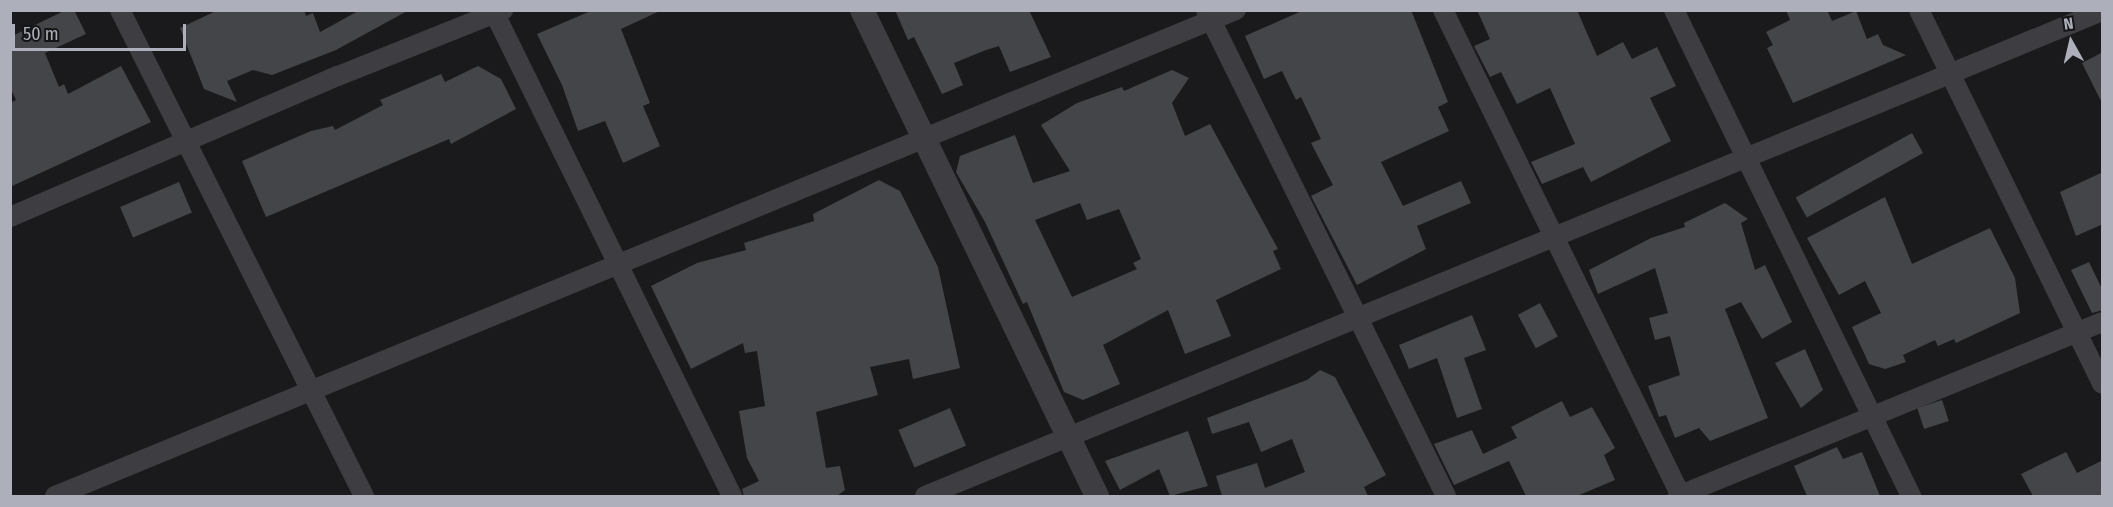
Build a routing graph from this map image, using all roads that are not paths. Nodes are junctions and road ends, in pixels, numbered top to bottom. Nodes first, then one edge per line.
1 (120, 10) edge
2 (862, 10) edge
3 (1236, 10) edge
4 (1443, 10) edge
5 (1674, 10) edge
6 (1919, 10) edge
7 (2103, 11) edge
8 (497, 12) edge
9 (1208, 16) edge
10 (1950, 74) junction
11 (923, 140) junction
12 (185, 141) junction
13 (1746, 158) junction
14 (10, 217) edge
15 (1554, 236) junction
16 (619, 264) junction
17 (1357, 317) junction
18 (2103, 322) edge
19 (2077, 333) junction
20 (2103, 384) edge
21 (310, 392) junction
22 (1873, 417) junction
23 (1068, 437) junction
24 (55, 496) edge
25 (363, 496) edge
26 (732, 496) edge
27 (925, 496) edge
28 (1097, 496) edge
29 (1446, 496) edge
30 (1680, 496) edge
31 (1911, 496) edge

1 - 12 street
2 - 11 street
3 - 9 street
4 - 15 street
5 - 13 street
6 - 10 street
7 - 10 street
8 - 12 street
8 - 16 street
9 - 11 street
9 - 17 street
10 - 13 street
10 - 19 street
11 - 16 street
11 - 23 street
12 - 14 street
12 - 21 street
13 - 15 street
13 - 22 street
15 - 17 street
15 - 30 street
16 - 21 street
16 - 26 street
17 - 23 street
17 - 29 street
18 - 19 street
19 - 20 street
19 - 22 street
21 - 24 street
21 - 25 street
22 - 30 street
22 - 31 street
23 - 27 street
23 - 28 street

